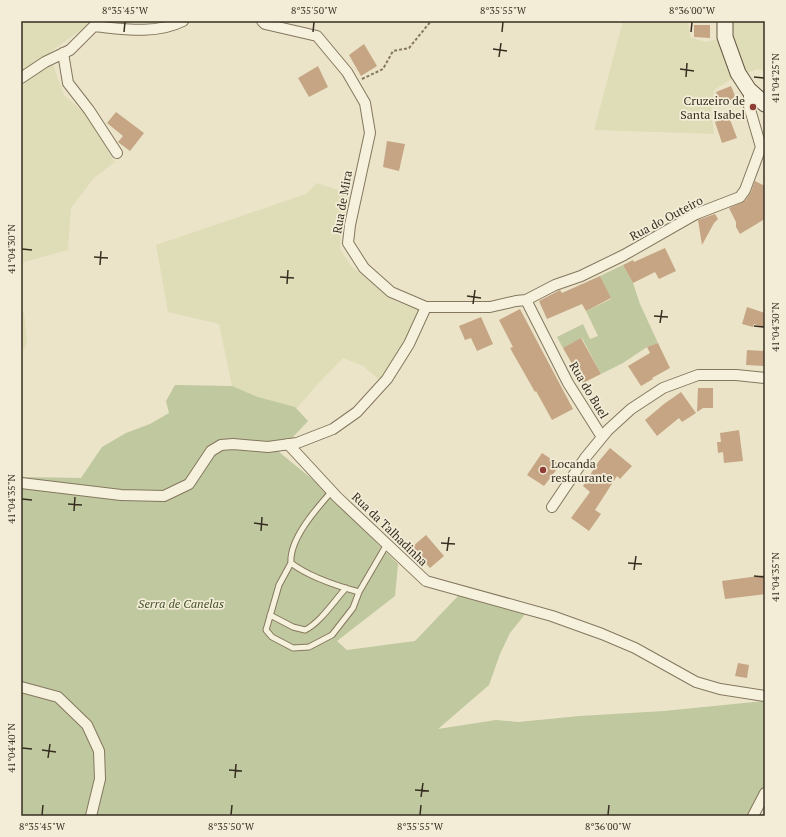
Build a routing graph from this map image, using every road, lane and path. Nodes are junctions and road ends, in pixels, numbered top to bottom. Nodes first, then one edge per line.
1 (183, 21) edge
2 (262, 21) edge
3 (431, 21) edge
4 (725, 21) edge
5 (63, 53) junction
6 (21, 78) edge
7 (353, 82) junction
8 (749, 90) junction
9 (765, 104) edge
10 (117, 153) dead end
11 (526, 300) junction
12 (426, 307) junction
13 (765, 378) edge
14 (602, 437) junction
15 (288, 444) junction
16 (21, 483) edge
17 (332, 491) junction
18 (552, 507) dead end
19 (387, 544) junction
20 (291, 563) junction
21 (346, 588) junction
22 (359, 592) junction
23 (270, 615) junction
24 (21, 687) edge
25 (765, 696) edge
26 (765, 793) edge
27 (91, 816) edge
28 (753, 816) edge

1 - 5 street
2 - 7 street, Rua de Mira
3 - 7 path
4 - 8 main road
5 - 6 street
5 - 10 street
7 - 12 street, Rua de Mira
8 - 9 main road
8 - 11 street, Rua do Outeiro
11 - 12 street, Rua de Mira
11 - 14 street, Rua do Buel
12 - 15 street
13 - 14 street, Rua do Buel
14 - 18 street
15 - 16 street
15 - 17 street, Rua da Talhadinha
17 - 19 street, Rua da Talhadinha
17 - 20 lane
19 - 22 lane
19 - 25 street, Rua da Talhadinha
20 - 21 lane
20 - 23 lane
21 - 22 lane
21 - 23 lane
22 - 23 lane
24 - 27 street
26 - 28 street

